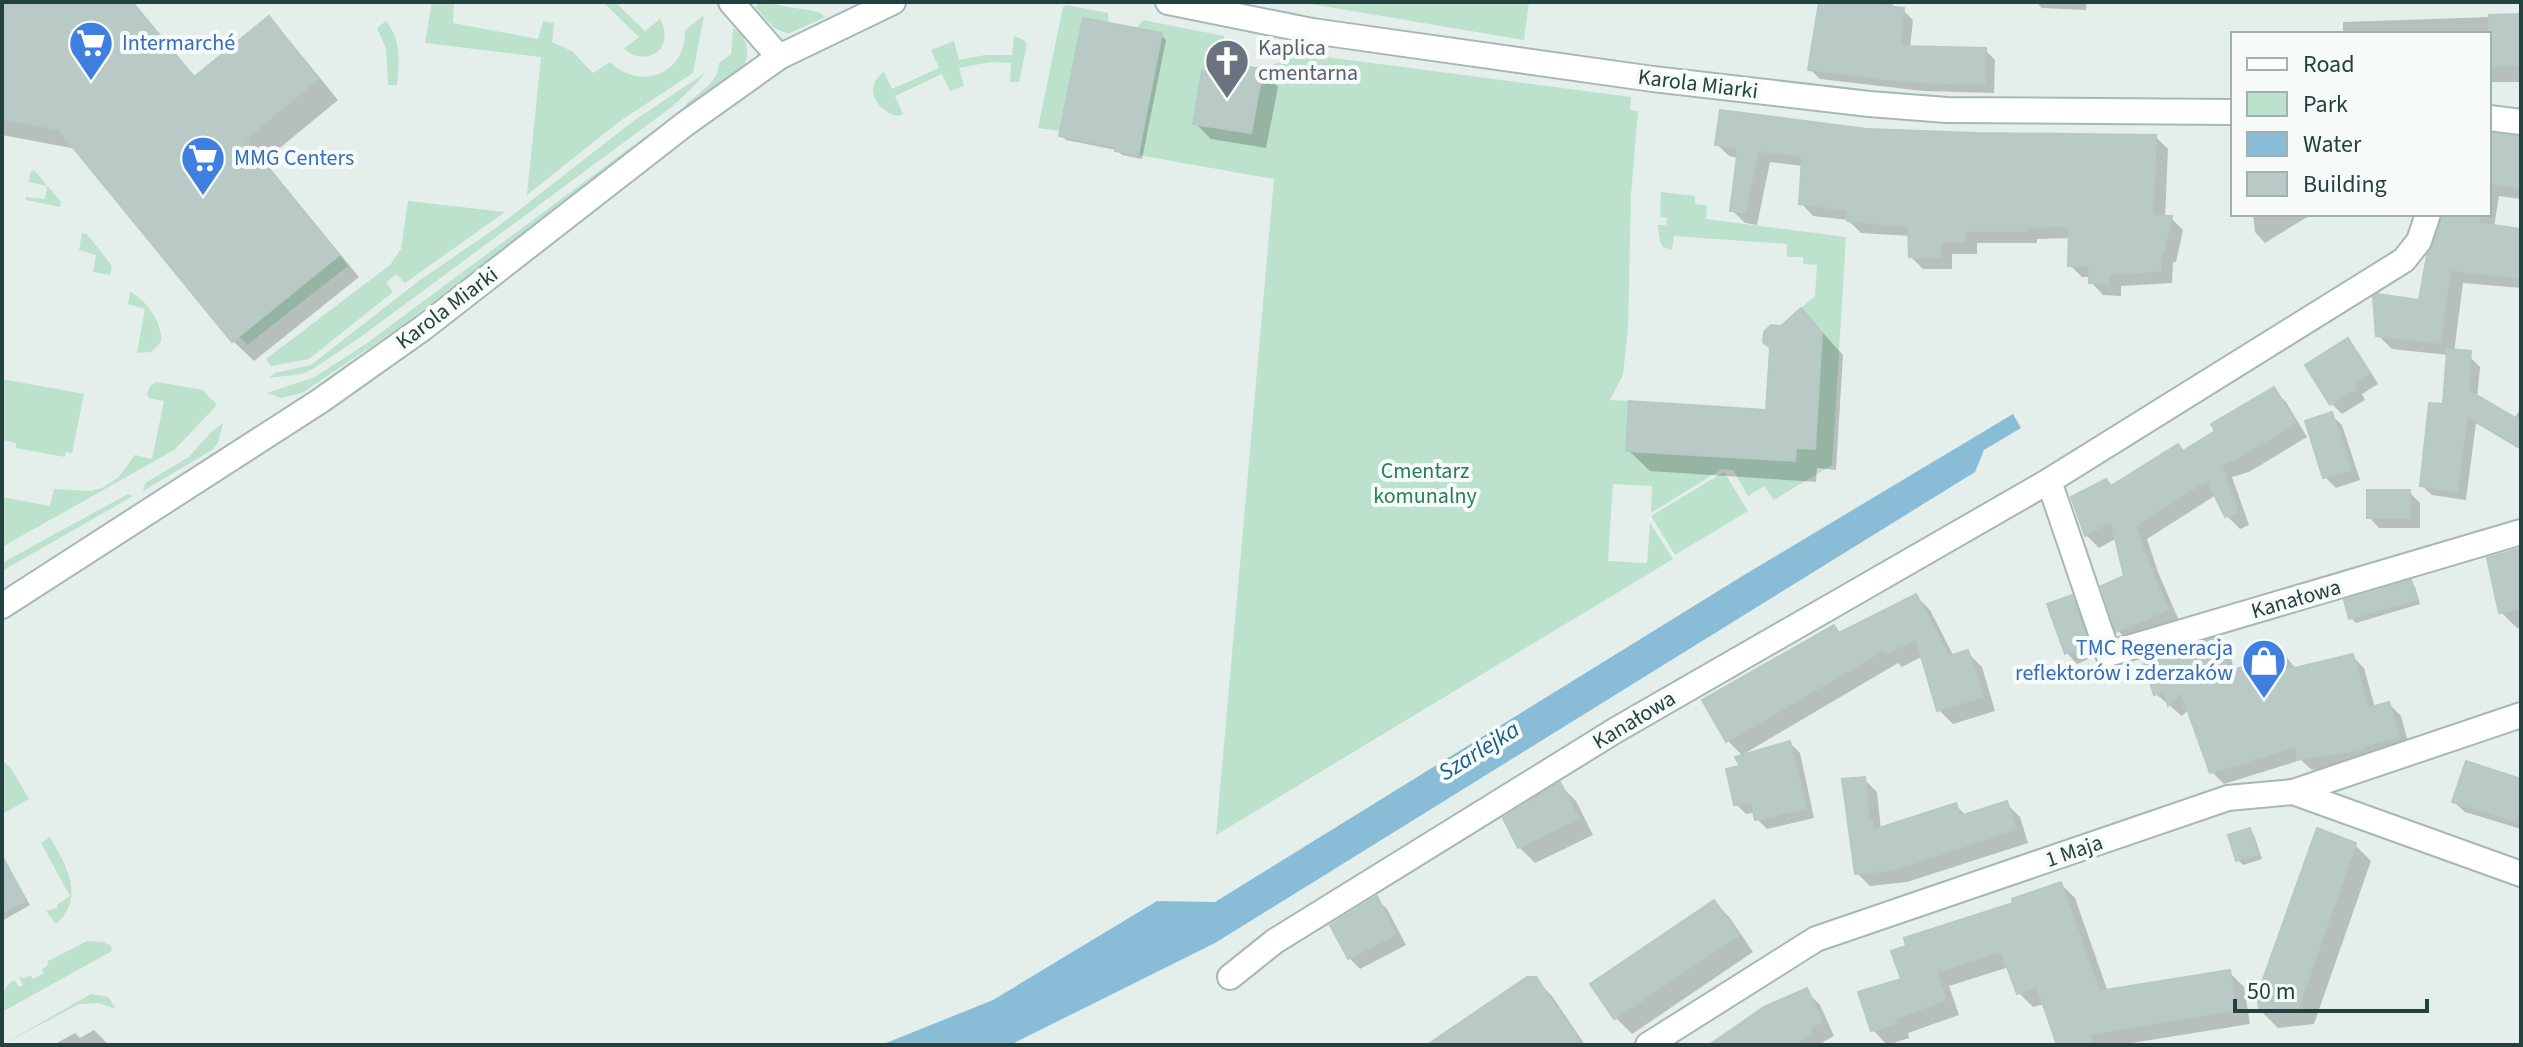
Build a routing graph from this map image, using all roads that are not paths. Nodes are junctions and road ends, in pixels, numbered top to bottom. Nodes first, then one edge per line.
1 (731, 2) edge
2 (893, 2) edge
3 (1168, 2) edge
4 (779, 57) junction
5 (2231, 112) edge
6 (2491, 118) edge
7 (2521, 122) edge
8 (2427, 216) edge
9 (2049, 481) junction
10 (2521, 532) edge
11 (103, 540) junction
12 (2, 590) edge
13 (2, 606) edge
14 (2521, 715) edge
15 (2293, 792) junction
16 (2521, 874) edge
17 (1230, 977) dead end
18 (1648, 1045) edge

1 - 4 street
2 - 4 street, Karola Miarki
3 - 5 street, Karola Miarki
4 - 11 street, Karola Miarki
6 - 7 street
8 - 9 street, Kanałowa
9 - 10 street, Kanałowa
9 - 17 street, Kanałowa
11 - 12 street, Karola Miarki
11 - 13 street, Karola Miarki
14 - 15 street
15 - 16 street, 1 Maja
15 - 18 street, 1 Maja

